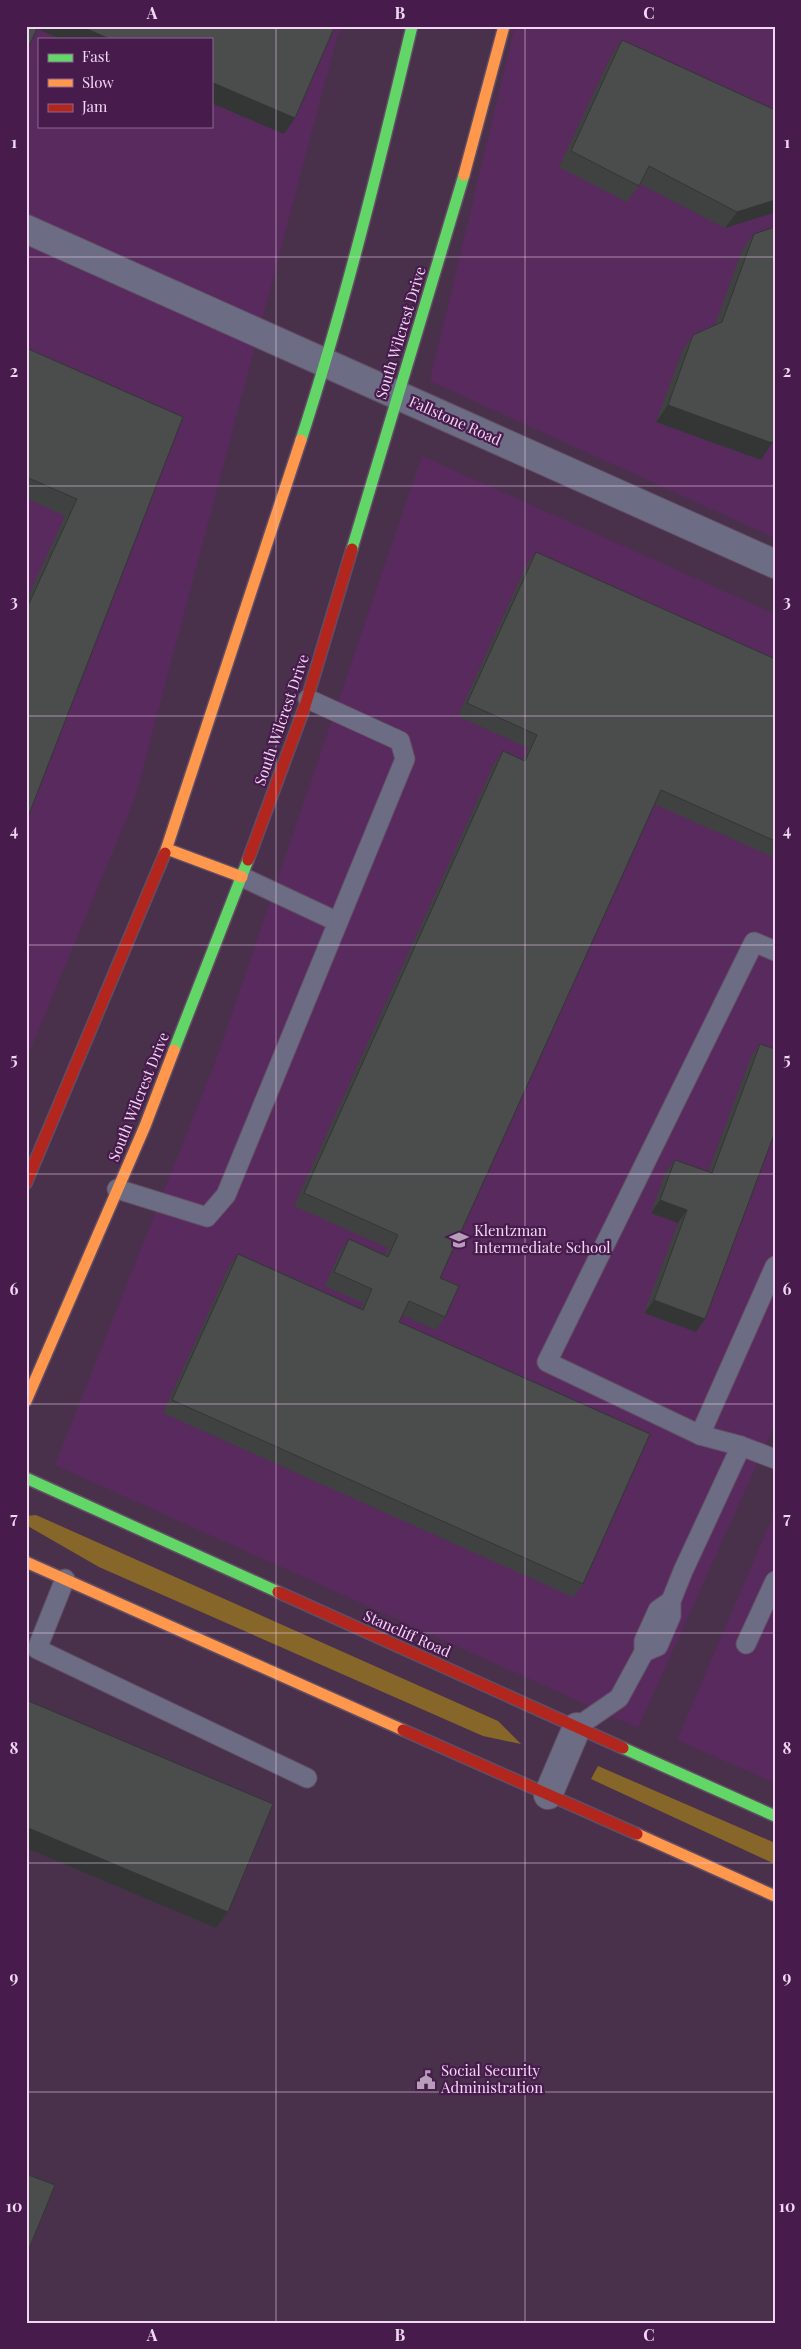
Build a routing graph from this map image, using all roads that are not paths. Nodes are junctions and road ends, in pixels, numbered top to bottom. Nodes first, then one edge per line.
1 (412, 26) edge
2 (504, 26) edge
3 (26, 229) edge
4 (326, 363) junction
5 (398, 396) junction
6 (775, 564) edge
7 (308, 698) junction
8 (167, 848) junction
9 (242, 877) junction
10 (338, 922) junction
11 (775, 951) edge
12 (26, 1182) edge
13 (117, 1189) junction
14 (775, 1266) edge
15 (26, 1400) edge
16 (700, 1435) junction
17 (741, 1446) junction
18 (775, 1459) edge
19 (26, 1478) edge
20 (26, 1562) edge
21 (65, 1580) junction
22 (775, 1581) edge
23 (746, 1644) dead end
24 (577, 1727) junction
25 (307, 1778) dead end
26 (548, 1795) junction
27 (775, 1816) edge
28 (775, 1896) edge

1 - 4 main road
2 - 5 main road, South Wilcrest Drive
3 - 4 street, Fallstone Road
4 - 5 street, Fallstone Road
4 - 8 main road
5 - 6 street, Fallstone Road
5 - 7 main road, South Wilcrest Drive
7 - 9 main road, South Wilcrest Drive
7 - 10 lane
8 - 9 main road
8 - 12 main road
9 - 10 lane
9 - 13 main road, South Wilcrest Drive
10 - 13 lane
11 - 16 lane
13 - 15 main road, South Wilcrest Drive
14 - 16 lane
16 - 17 lane
17 - 18 lane
17 - 24 lane
19 - 24 main road, Stancliff Road
20 - 21 main road
21 - 25 lane
21 - 26 main road
22 - 23 lane
24 - 26 street
24 - 27 main road, Stancliff Road
26 - 28 main road

